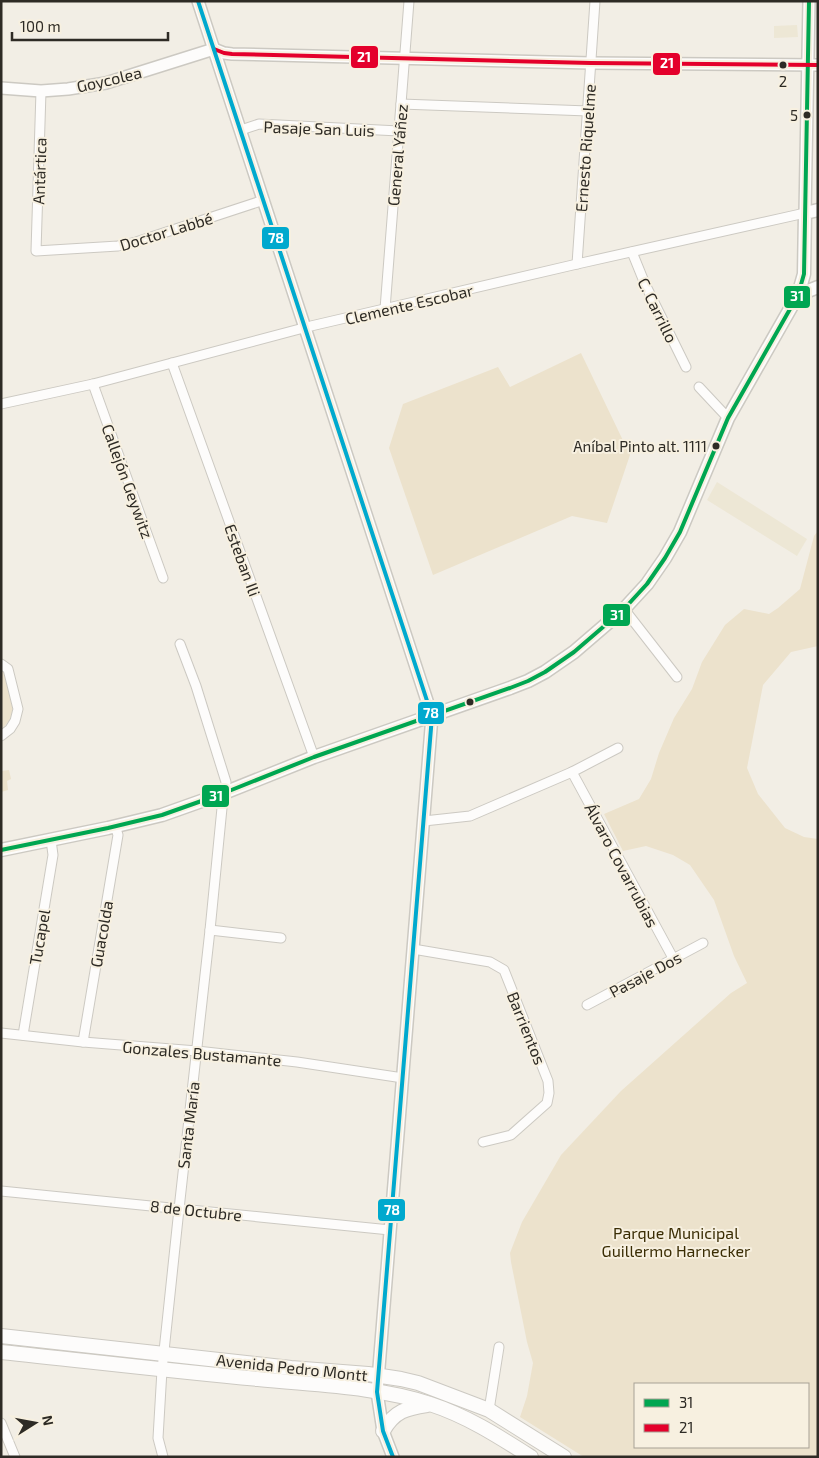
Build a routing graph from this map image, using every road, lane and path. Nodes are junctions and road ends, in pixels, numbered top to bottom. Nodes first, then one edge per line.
1 (198, 1) edge
2 (409, 1) edge
3 (595, 1) edge
4 (809, 1) edge
5 (214, 49) junction
6 (405, 59) junction
7 (591, 63) junction
8 (813, 65) edge
9 (1, 88) edge
10 (41, 90) junction
11 (401, 104) junction
12 (588, 112) junction
13 (241, 130) junction
14 (399, 131) junction
15 (264, 200) junction
16 (818, 210) edge
17 (805, 213) junction
18 (36, 251) joint
19 (632, 252) junction
20 (577, 264) junction
21 (818, 288) edge
22 (798, 295) junction
23 (385, 309) junction
24 (305, 328) junction
25 (172, 363) junction
26 (686, 367) dead end
27 (93, 384) junction
28 (699, 387) dead end
29 (1, 404) edge
30 (728, 418) junction
31 (163, 578) dead end
32 (624, 609) junction
33 (180, 644) dead end
34 (1, 664) edge
35 (677, 677) dead end
36 (432, 716) junction
37 (1, 736) edge
38 (618, 748) dead end
39 (314, 756) junction
40 (572, 772) junction
41 (224, 793) junction
42 (424, 821) junction
43 (115, 826) junction
44 (51, 840) junction
45 (1, 851) edge
46 (210, 930) junction
47 (281, 938) dead end
48 (702, 943) dead end
49 (413, 949) junction
50 (673, 958) junction
51 (587, 1004) dead end
52 (1, 1033) edge
53 (23, 1034) junction
54 (83, 1042) junction
55 (197, 1051) junction
56 (403, 1078) junction
57 (483, 1142) dead end
58 (1, 1191) edge
59 (179, 1209) junction
60 (390, 1230) junction
61 (1, 1336) edge
62 (499, 1347) dead end
63 (1, 1352) edge
64 (164, 1354) junction
65 (162, 1370) junction
66 (379, 1375) junction
67 (377, 1392) junction
68 (430, 1404) junction
69 (489, 1410) junction
70 (1, 1423) edge
71 (383, 1431) junction
72 (15, 1457) edge
73 (164, 1457) edge
74 (393, 1457) edge
75 (531, 1457) edge
76 (564, 1457) edge

1 - 5 street
2 - 6 street, General Yáñez
3 - 7 street, Ernesto Riquelme
4 - 8 street
5 - 6 street
5 - 10 street, Goycolea
5 - 13 street
6 - 7 street
6 - 11 street, General Yáñez
7 - 8 street
7 - 12 street, Ernesto Riquelme
8 - 17 street
9 - 10 street, Goycolea
10 - 18 street, Antártica
11 - 12 street
11 - 14 street, General Yáñez
12 - 20 street, Ernesto Riquelme
13 - 14 street, Pasaje San Luis
13 - 15 street
14 - 23 street, General Yáñez
15 - 18 street, Doctor Labbé
15 - 24 street
16 - 17 main road, Clemente Escobar
17 - 19 street, Clemente Escobar
17 - 22 main road
19 - 20 street, Clemente Escobar
19 - 26 street, C. Carrillo
20 - 23 street, Clemente Escobar
21 - 22 main road
22 - 30 main road
23 - 24 street, Clemente Escobar
24 - 25 street, Clemente Escobar
24 - 36 street
25 - 27 street, Clemente Escobar
25 - 39 street, Esteban Ili
27 - 29 street, Clemente Escobar
27 - 31 street, Callejón Geywitz
28 - 30 street
30 - 32 main road
32 - 35 street
32 - 36 main road
33 - 41 street
34 - 37 street
36 - 39 main road
36 - 42 street
38 - 40 street
39 - 41 main road
40 - 42 street
40 - 50 street, Álvaro Covarrubias
41 - 43 main road
41 - 46 street, Santa María
42 - 49 street
43 - 44 main road
43 - 54 street, Guacolda
44 - 45 main road
44 - 53 street, Tucapel
46 - 47 street
46 - 55 street, Santa María
48 - 50 street, Pasaje Dos
49 - 56 street
49 - 57 street, Barrientos
50 - 51 street, Pasaje Dos
52 - 53 street, Gonzales Bustamante
53 - 54 street, Gonzales Bustamante
54 - 55 street, Gonzales Bustamante
55 - 56 street, Gonzales Bustamante
55 - 59 street, Santa María
56 - 60 street
58 - 59 street, 8 de Octubre
59 - 60 street, 8 de Octubre
59 - 64 street, Santa María
60 - 66 street
61 - 64 main road, Avenida Pedro Montt
62 - 69 street
63 - 65 main road, Avenida Pedro Montt
64 - 65 street, Santa María
64 - 66 main road, Avenida Pedro Montt
65 - 67 main road, Avenida Pedro Montt
65 - 73 street, Santa María
66 - 67 street
66 - 69 main road, Avenida Pedro Montt
67 - 68 main road, Avenida Pedro Montt
67 - 71 street
68 - 71 main road
68 - 75 main road, Avenida Pedro Montt
69 - 76 main road, Avenida Pedro Montt
70 - 72 street
71 - 74 street

